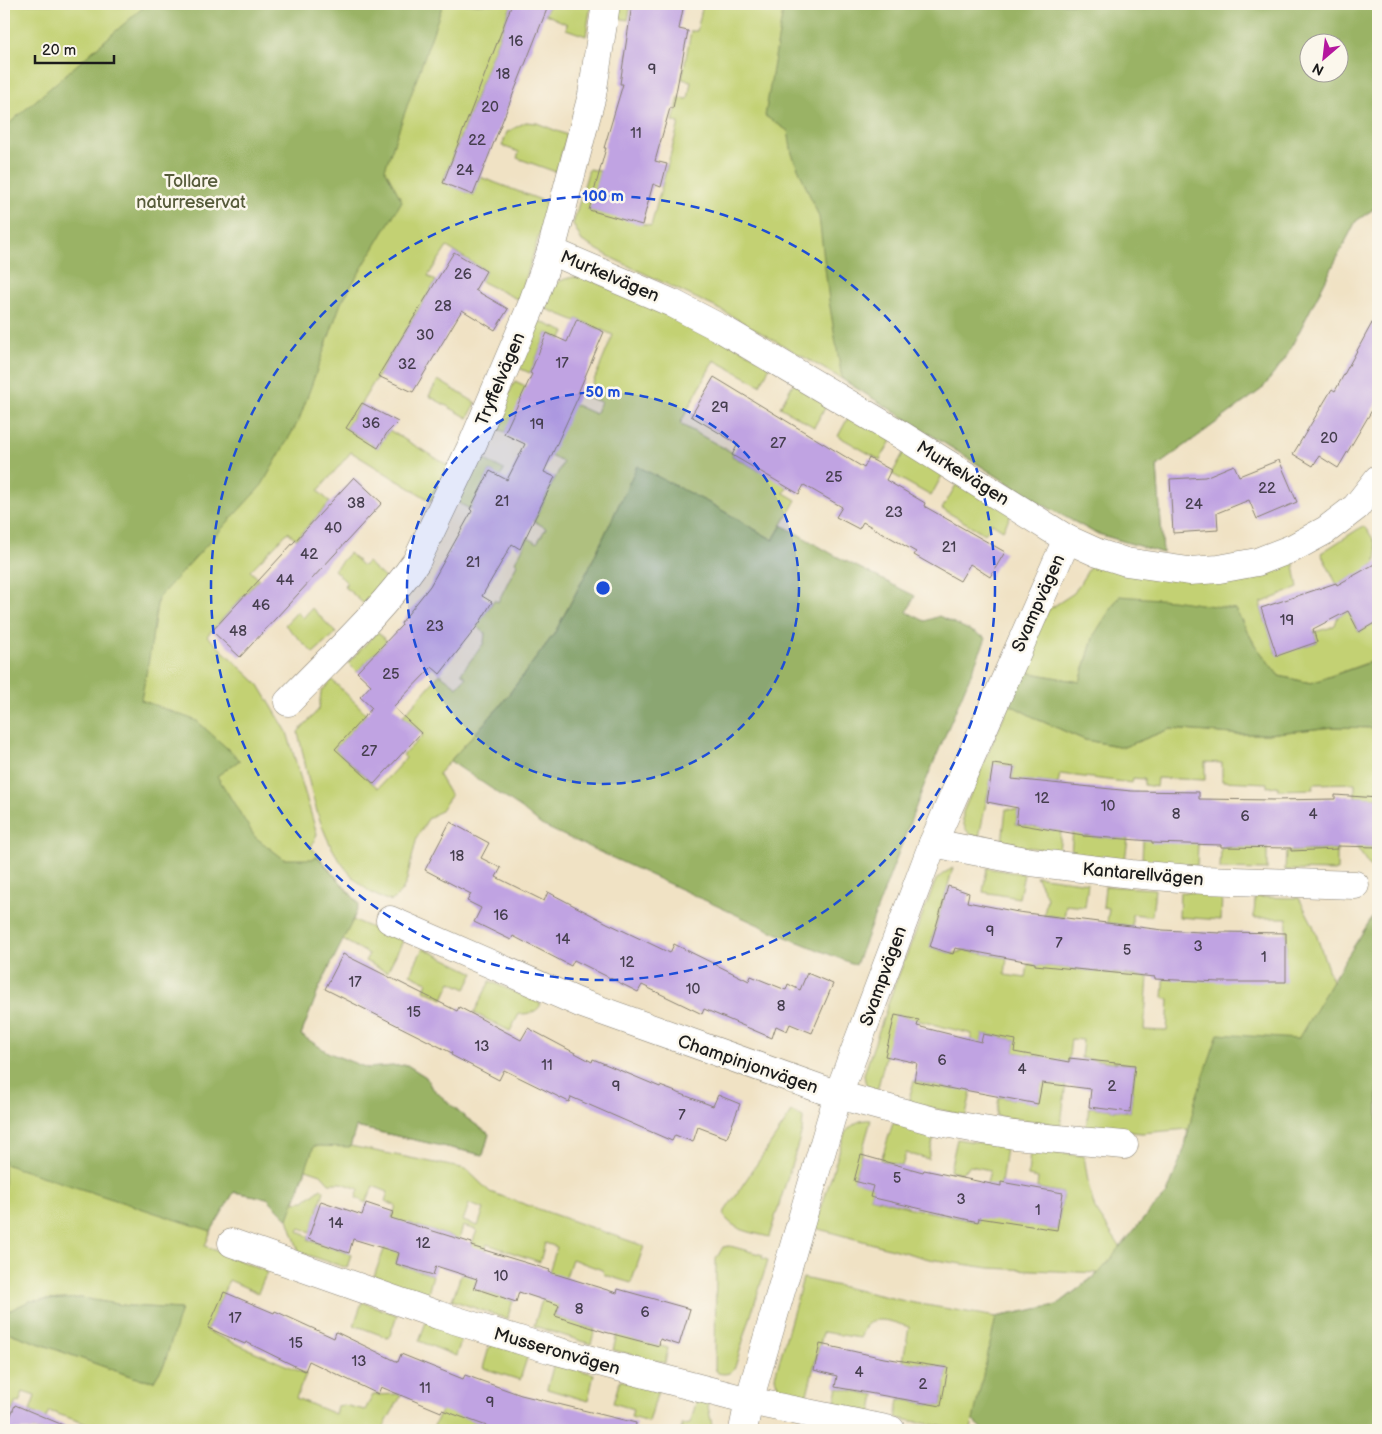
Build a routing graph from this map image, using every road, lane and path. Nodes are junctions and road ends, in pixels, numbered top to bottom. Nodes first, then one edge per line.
1 (606, 4) edge
2 (551, 251) junction
3 (1378, 479) edge
4 (1066, 539) junction
5 (288, 702) dead end
6 (933, 843) junction
7 (1355, 885) dead end
8 (390, 920) dead end
9 (838, 1096) junction
10 (1124, 1145) dead end
11 (232, 1243) dead end
12 (749, 1401) junction
13 (743, 1430) edge
14 (890, 1430) edge

1 - 2 street, Tryffelvägen
2 - 4 street, Murkelvägen
2 - 5 street, Tryffelvägen
3 - 4 street, Murkelvägen
4 - 6 street, Svampvägen
6 - 7 street, Kantarellvägen
6 - 9 street, Svampvägen
8 - 9 street, Champinjonvägen
9 - 10 street, Champinjonvägen
9 - 12 street, Svampvägen
11 - 12 street, Musseronvägen
12 - 13 street, Svampvägen
12 - 14 street, Musseronvägen

